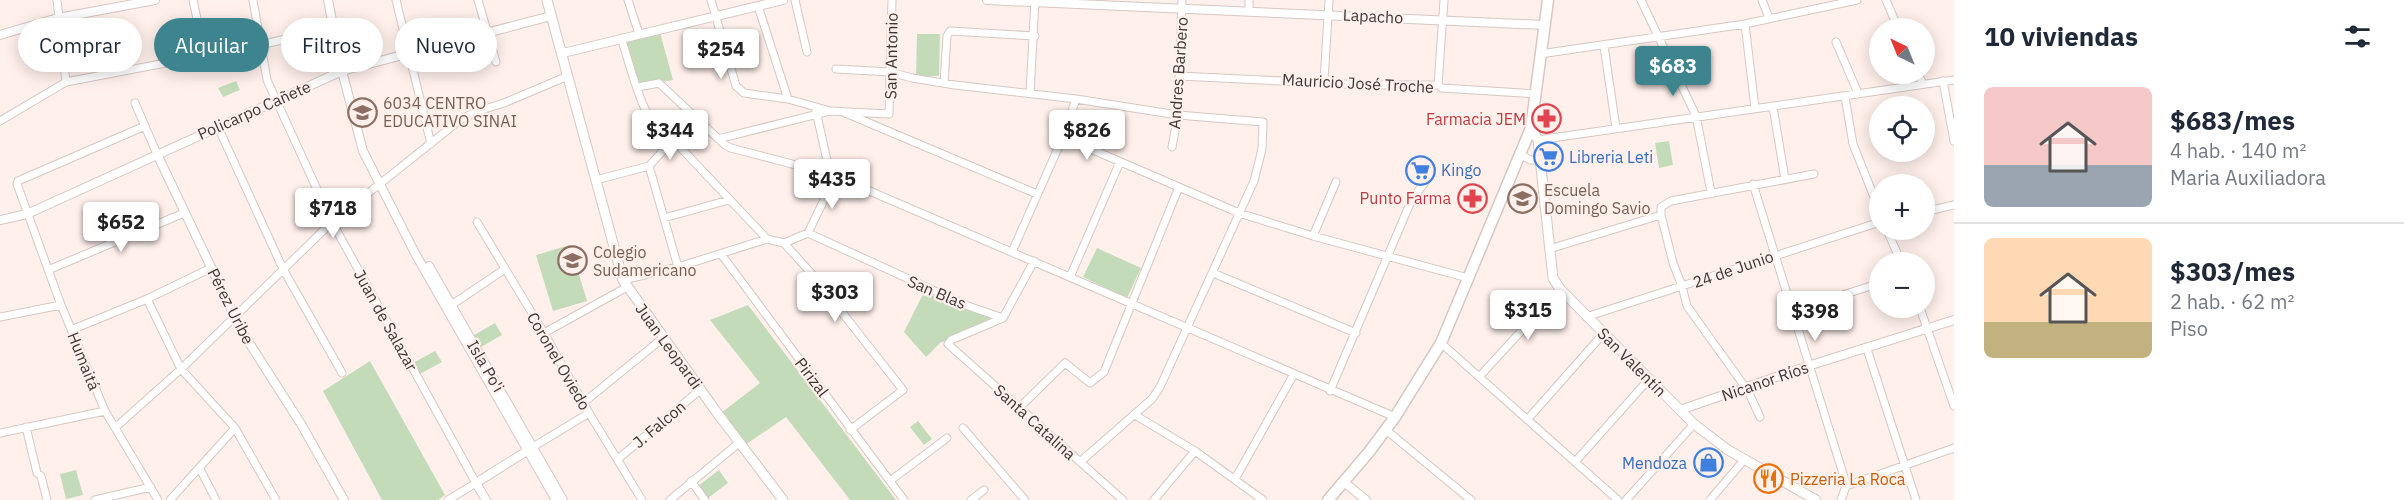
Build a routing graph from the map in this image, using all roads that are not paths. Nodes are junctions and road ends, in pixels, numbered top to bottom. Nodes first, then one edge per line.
1 (57, 0) edge
2 (155, 0) edge
3 (193, 0) edge
4 (253, 0) edge
5 (328, 0) edge
6 (396, 0) edge
7 (478, 0) edge
8 (546, 0) edge
9 (628, 0) edge
10 (711, 0) edge
11 (783, 0) edge
12 (795, 0) edge
13 (892, 0) edge
14 (987, 0) edge
15 (1249, 0) edge
16 (1329, 0) edge
17 (1444, 0) edge
18 (1548, 0) edge
19 (1641, 0) edge
20 (1762, 0) edge
21 (1857, 0) edge
22 (1886, 0) edge
23 (1035, 1) edge
24 (1182, 4) edge
25 (758, 6) junction
26 (1249, 10) junction
27 (1328, 14) junction
28 (551, 16) junction
29 (716, 16) junction
30 (58, 18) joint
31 (197, 18) edge
32 (256, 18) edge
33 (332, 18) edge
34 (400, 18) edge
35 (483, 18) edge
36 (1769, 18) junction
37 (1894, 18) edge
38 (1443, 20) junction
39 (1745, 24) junction
40 (1544, 25) junction
41 (18, 30) edge
42 (497, 30) edge
43 (639, 34) junction
44 (0, 35) edge
45 (1035, 36) junction
46 (621, 38) junction
47 (1658, 38) junction
48 (1836, 42) dead end
49 (1604, 46) junction
50 (807, 52) dead end
51 (563, 53) junction
52 (1540, 54) junction
53 (154, 65) edge
54 (836, 69) dead end
55 (65, 72) edge
56 (265, 72) edge
57 (340, 72) edge
58 (342, 72) edge
59 (413, 72) edge
60 (890, 72) junction
61 (568, 76) junction
62 (1179, 76) junction
63 (1954, 80) edge
64 (1324, 81) junction
65 (1943, 81) junction
66 (66, 82) junction
67 (1935, 82) edge
68 (944, 83) junction
69 (1923, 84) edge
70 (1438, 85) junction
71 (638, 87) junction
72 (1030, 93) junction
73 (1858, 93) junction
74 (1536, 94) junction
75 (1845, 97) junction
76 (788, 99) junction
77 (1076, 99) junction
78 (276, 100) junction
79 (135, 103) dead end
80 (816, 106) junction
81 (1773, 107) junction
82 (1755, 108) junction
83 (834, 111) junction
84 (1178, 115) junction
85 (816, 116) junction
86 (1696, 116) junction
87 (0, 121) edge
88 (145, 126) junction
89 (218, 127) junction
90 (1532, 128) junction
91 (1616, 128) junction
92 (1063, 137) junction
93 (718, 139) junction
94 (672, 140) junction
95 (1538, 140) junction
96 (1954, 141) edge
97 (431, 144) junction
98 (1172, 147) dead end
99 (157, 154) junction
100 (1520, 154) junction
101 (1539, 160) junction
102 (1120, 162) junction
103 (649, 166) junction
104 (1814, 174) dead end
105 (832, 175) junction
106 (1429, 177) dead end
107 (1785, 179) junction
108 (596, 180) junction
109 (1336, 182) dead end
110 (1753, 184) junction
111 (1869, 184) edge
112 (380, 186) junction
113 (1179, 187) junction
114 (1711, 192) junction
115 (1037, 194) junction
116 (729, 200) junction
117 (1954, 206) edge
118 (1935, 210) edge
119 (184, 213) junction
120 (1239, 213) junction
121 (27, 214) junction
122 (1661, 215) junction
123 (664, 218) junction
124 (0, 220) edge
125 (332, 222) junction
126 (477, 222) dead end
127 (1869, 225) edge
128 (808, 233) junction
129 (1313, 236) junction
130 (767, 239) junction
131 (784, 243) junction
132 (1550, 249) junction
133 (1012, 252) junction
134 (721, 254) junction
135 (1774, 255) junction
136 (1387, 256) junction
137 (1034, 261) junction
138 (678, 267) junction
139 (212, 268) junction
140 (283, 269) junction
141 (505, 269) junction
142 (48, 270) junction
143 (1214, 273) junction
144 (1070, 278) junction
145 (1468, 278) junction
146 (625, 284) junction
147 (1682, 286) junction
148 (1869, 287) edge
149 (1560, 289) junction
150 (147, 299) junction
151 (1131, 303) junction
152 (61, 305) junction
153 (449, 307) junction
154 (1793, 311) junction
155 (0, 317) edge
156 (235, 317) junction
157 (1586, 317) junction
158 (1002, 318) junction
159 (1924, 318) edge
160 (1954, 320) edge
161 (1188, 328) junction
162 (1929, 328) junction
163 (71, 330) junction
164 (544, 333) junction
165 (1356, 333) junction
166 (1604, 334) junction
167 (663, 338) junction
168 (1441, 343) junction
169 (1867, 349) junction
170 (1808, 366) junction
171 (181, 369) junction
172 (342, 373) dead end
173 (1294, 374) junction
174 (1479, 377) junction
175 (1649, 379) junction
176 (1745, 387) junction
177 (700, 390) junction
178 (1330, 391) junction
179 (583, 403) junction
180 (1954, 406) edge
181 (1019, 408) junction
182 (1680, 410) junction
183 (105, 411) junction
184 (589, 413) junction
185 (1135, 415) junction
186 (1395, 417) junction
187 (1760, 417) dead end
188 (1527, 420) junction
189 (1694, 424) junction
190 (26, 427) junction
191 (116, 427) junction
192 (235, 428) junction
193 (963, 428) dead end
194 (850, 430) junction
195 (1386, 430) junction
196 (0, 433) edge
197 (947, 438) dead end
198 (740, 441) junction
199 (530, 448) junction
200 (1954, 448) edge
201 (1195, 451) junction
202 (618, 459) junction
203 (1744, 460) junction
204 (1080, 462) junction
205 (1575, 462) junction
206 (1905, 465) junction
207 (200, 470) junction
208 (1235, 479) junction
209 (890, 481) junction
210 (691, 482) junction
211 (1344, 482) junction
212 (476, 483) junction
213 (1846, 486) junction
214 (151, 487) junction
215 (984, 490) dead end
216 (1799, 496) edge
217 (449, 499) edge
218 (47, 500) edge
219 (95, 500) edge
220 (158, 500) edge
221 (170, 500) edge
222 (216, 500) edge
223 (276, 500) edge
224 (344, 500) edge
225 (486, 500) edge
226 (556, 500) edge
227 (563, 500) edge
228 (642, 500) edge
229 (670, 500) edge
230 (705, 500) edge
231 (783, 500) edge
232 (904, 500) edge
233 (971, 500) edge
234 (1025, 500) edge
235 (1124, 500) edge
236 (1154, 500) edge
237 (1263, 500) edge
238 (1328, 500) edge
239 (1366, 500) edge
240 (1471, 500) edge
241 (1618, 500) edge
242 (1626, 500) edge
243 (1710, 500) edge
244 (1816, 500) edge
245 (1841, 500) edge
246 (1916, 500) edge

1 - 30 street
2 - 30 street
3 - 31 street
4 - 32 street, Juan de Salazar
5 - 33 street, Isla Po'i
6 - 34 street
7 - 35 street
8 - 28 main road, Juan Leopardi
9 - 43 street
10 - 29 street
11 - 25 street
12 - 50 street
13 - 60 street, San Antonio
14 - 23 street, Lapacho
15 - 26 street
16 - 27 street
17 - 38 street
18 - 40 main road
19 - 47 street
20 - 36 street
21 - 36 street
22 - 37 street
23 - 24 street, Lapacho
23 - 45 street
24 - 26 street, Lapacho
24 - 62 street, Andres Barbero
25 - 29 street
25 - 76 street
26 - 27 street, Lapacho
27 - 38 street, Lapacho
27 - 64 street
28 - 42 street, Policarpo Cañete
28 - 51 main road, Juan Leopardi
29 - 43 street
29 - 76 street
36 - 39 street
38 - 40 street, Lapacho
38 - 70 street
39 - 47 street
39 - 82 street
40 - 52 main road
41 - 44 street
43 - 46 street
45 - 68 street
45 - 72 street
46 - 51 street
46 - 71 street
47 - 49 street
47 - 86 street
48 - 73 street
49 - 52 street
49 - 91 street
51 - 61 main road, Juan Leopardi
52 - 74 main road
53 - 66 street
54 - 60 street
55 - 66 street
56 - 78 street, Juan de Salazar
57 - 78 street, Policarpo Cañete
58 - 112 street, Isla Po'i
59 - 97 street
60 - 68 street
60 - 83 street, San Antonio
61 - 97 street
61 - 108 main road, Juan Leopardi
62 - 64 street, Mauricio José Troche
62 - 84 street, Andres Barbero
63 - 65 street
64 - 70 street, Mauricio José Troche
65 - 67 street
65 - 96 street
66 - 87 street
68 - 72 street
69 - 73 street
70 - 74 street, Mauricio José Troche
71 - 93 street
71 - 94 street
72 - 77 street
73 - 75 street
74 - 90 main road
75 - 81 street
75 - 111 street
76 - 80 street
77 - 84 street
77 - 92 street
78 - 89 street, Policarpo Cañete
78 - 125 street, Juan de Salazar
79 - 88 street, Pérez Uribe
80 - 83 street
80 - 85 street
81 - 82 street
81 - 107 street
82 - 86 street
83 - 85 street
83 - 115 street
84 - 98 street, Andres Barbero
84 - 120 street
85 - 93 street
85 - 105 street
86 - 91 street
86 - 114 street
88 - 99 street, Pérez Uribe
88 - 121 street, Humaitá
89 - 99 street, Policarpo Cañete
89 - 140 street
90 - 95 main road, San Valentín
90 - 100 main road
91 - 95 street
92 - 102 street
92 - 115 street
93 - 105 street
94 - 103 street
94 - 116 street
95 - 101 main road, San Valentín
97 - 112 street
99 - 119 street, Pérez Uribe
99 - 121 street, Policarpo Cañete
100 - 101 street
100 - 145 main road
101 - 132 main road, San Valentín
102 - 113 street
102 - 144 street
103 - 108 street
103 - 123 street
104 - 107 street
105 - 128 street
105 - 133 street
106 - 136 street
107 - 110 street
108 - 146 main road, Juan Leopardi
109 - 129 street
110 - 114 street
110 - 135 street
112 - 125 street
112 - 153 street, Isla Po'i
113 - 120 street
113 - 151 street
114 - 122 street
115 - 133 street
116 - 123 street
116 - 130 street
117 - 118 street
119 - 139 street, Pérez Uribe
119 - 142 street
120 - 129 street
120 - 143 street
121 - 124 street, Policarpo Cañete
121 - 142 street, Humaitá
122 - 132 street
122 - 147 street
123 - 138 street
125 - 140 street
125 - 212 street, Juan de Salazar
126 - 141 street, Coronel Oviedo
127 - 135 street, 24 de Junio
128 - 131 street
128 - 158 street, San Blas
129 - 136 street
130 - 131 street
130 - 134 street
131 - 194 street
132 - 149 main road, San Valentín
133 - 137 street
134 - 138 street
134 - 194 street, Pirizal
135 - 147 street, 24 de Junio
135 - 154 street
136 - 145 street
136 - 165 street
137 - 144 street
137 - 158 street
138 - 146 street
139 - 150 street
139 - 156 street, Pérez Uribe
140 - 156 street
140 - 172 street
141 - 153 street
141 - 164 street, Coronel Oviedo
142 - 152 street, Humaitá
143 - 161 street
143 - 165 street
144 - 151 street
145 - 168 main road
146 - 164 street
146 - 167 main road, Juan Leopardi
147 - 157 street, 24 de Junio
147 - 176 street
148 - 154 street
149 - 157 main road, San Valentín
149 - 174 street
150 - 163 street
150 - 171 street
151 - 161 street
151 - 181 street
152 - 155 street
152 - 163 street, Humaitá
153 - 199 street, Isla Po'i
154 - 170 street
156 - 171 street
156 - 224 street, Pérez Uribe
157 - 166 main road, San Valentín
158 - 181 street, Santa Catalina
159 - 162 street
160 - 162 street, Nicanor Ríos
161 - 173 street
161 - 185 street
162 - 169 street, Nicanor Ríos
162 - 180 street
163 - 183 street, Humaitá
164 - 179 street, Coronel Oviedo
165 - 178 street
166 - 175 main road, San Valentín
166 - 188 street
167 - 177 main road, Juan Leopardi
167 - 179 street
168 - 174 street
168 - 186 main road
169 - 170 street, Nicanor Ríos
169 - 206 street
170 - 176 street, Nicanor Ríos
170 - 213 street
171 - 191 street
171 - 192 street
173 - 178 street
173 - 208 street
174 - 188 street
175 - 182 main road, San Valentín
175 - 205 street
176 - 182 street, Nicanor Ríos
176 - 187 street
177 - 198 main road, Juan Leopardi
177 - 202 street, J. Falcon
178 - 186 street
179 - 184 street, Coronel Oviedo
181 - 204 street, Santa Catalina
182 - 189 main road, San Valentín
183 - 190 street
183 - 191 street, Humaitá
184 - 199 street
184 - 202 street, Coronel Oviedo
185 - 201 street
185 - 204 street
186 - 195 main road
188 - 205 street
189 - 203 main road, San Valentín
189 - 242 street
190 - 196 street
190 - 218 street
191 - 214 street, Humaitá
192 - 207 street
192 - 223 street
193 - 234 street
194 - 209 street, Pirizal
195 - 211 main road
195 - 240 street
197 - 209 street
198 - 210 street
198 - 231 main road, Juan Leopardi
199 - 212 street
199 - 226 street, Isla Po'i
199 - 227 street, Isla Po'i
200 - 206 street
201 - 208 street
201 - 236 street
202 - 228 street, Coronel Oviedo
203 - 216 main road, San Valentín
203 - 243 street
204 - 235 street, Santa Catalina
205 - 241 street
206 - 213 street
206 - 246 street
207 - 221 street
207 - 222 street
208 - 237 street
209 - 232 street, Pirizal
210 - 229 street
210 - 230 street
211 - 238 main road
211 - 239 street
212 - 217 street
212 - 225 street, Juan de Salazar
213 - 245 street
214 - 219 street
214 - 220 street, Humaitá
215 - 233 street
216 - 244 main road, San Valentín

